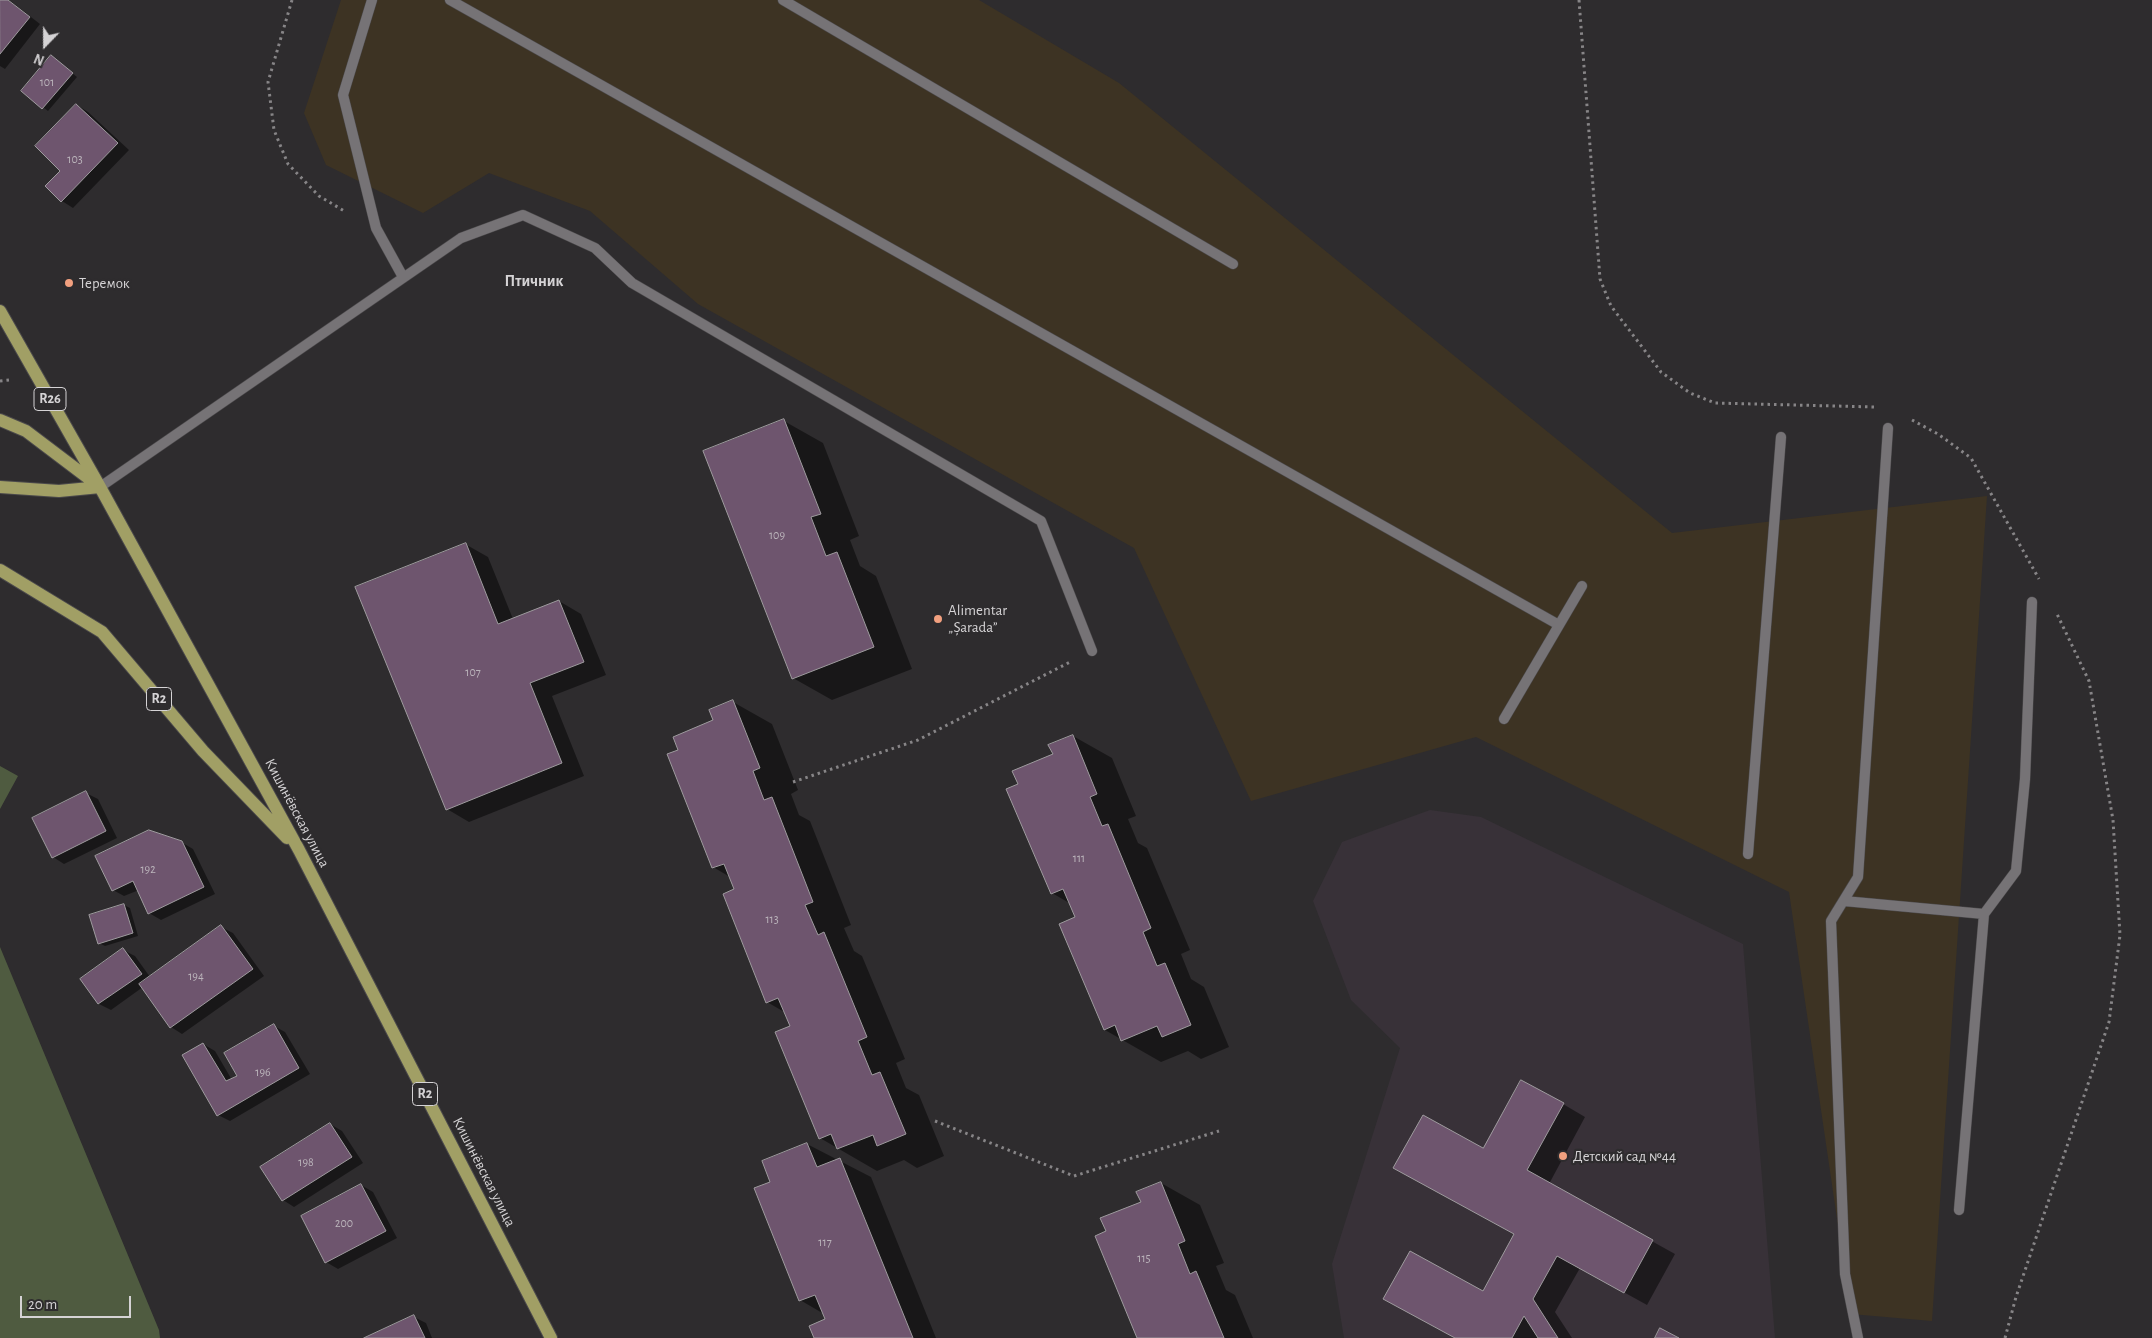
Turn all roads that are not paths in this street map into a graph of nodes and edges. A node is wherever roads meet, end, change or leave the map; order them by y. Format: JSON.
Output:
{"nodes":[{"id":1,"x":372,"y":0,"type":"edge"},
{"id":2,"x":450,"y":0,"type":"edge"},
{"id":3,"x":783,"y":0,"type":"edge"},
{"id":4,"x":1233,"y":264,"type":"dead end"},
{"id":5,"x":403,"y":277,"type":"junction"},
{"id":6,"x":0,"y":311,"type":"edge"},
{"id":7,"x":0,"y":420,"type":"edge"},
{"id":8,"x":1888,"y":428,"type":"dead end"},
{"id":9,"x":1781,"y":437,"type":"dead end"},
{"id":10,"x":0,"y":487,"type":"edge"},
{"id":11,"x":100,"y":487,"type":"junction"},
{"id":12,"x":0,"y":570,"type":"edge"},
{"id":13,"x":1582,"y":586,"type":"dead end"},
{"id":14,"x":2032,"y":602,"type":"dead end"},
{"id":15,"x":1559,"y":625,"type":"junction"},
{"id":16,"x":1092,"y":651,"type":"road end"},
{"id":17,"x":1504,"y":719,"type":"dead end"},
{"id":18,"x":300,"y":850,"type":"junction"},
{"id":19,"x":1748,"y":854,"type":"dead end"},
{"id":20,"x":1844,"y":901,"type":"junction"},
{"id":21,"x":1984,"y":914,"type":"junction"},
{"id":22,"x":1958,"y":1210,"type":"dead end"},
{"id":23,"x":552,"y":1338,"type":"edge"},
{"id":24,"x":1858,"y":1338,"type":"edge"}],
"edges":[{"from":1,"to":5,"type":"lane"},
{"from":2,"to":15,"type":"lane"},
{"from":3,"to":4,"type":"lane"},
{"from":5,"to":11,"type":"lane"},
{"from":5,"to":16,"type":"lane"},
{"from":6,"to":11,"type":"main road","name":"Кишинёвская улица","number":"R26"},
{"from":7,"to":11,"type":"main road"},
{"from":8,"to":20,"type":"lane"},
{"from":9,"to":19,"type":"lane"},
{"from":10,"to":11,"type":"main road"},
{"from":11,"to":18,"type":"main road","name":"Кишинёвская улица"},
{"from":12,"to":18,"type":"main road","number":"R2"},
{"from":13,"to":15,"type":"lane"},
{"from":14,"to":21,"type":"lane"},
{"from":15,"to":17,"type":"lane"},
{"from":18,"to":23,"type":"main road","name":"Кишинёвская улица","number":"R2"},
{"from":20,"to":21,"type":"lane"},
{"from":20,"to":24,"type":"lane"},
{"from":21,"to":22,"type":"lane"}]}
